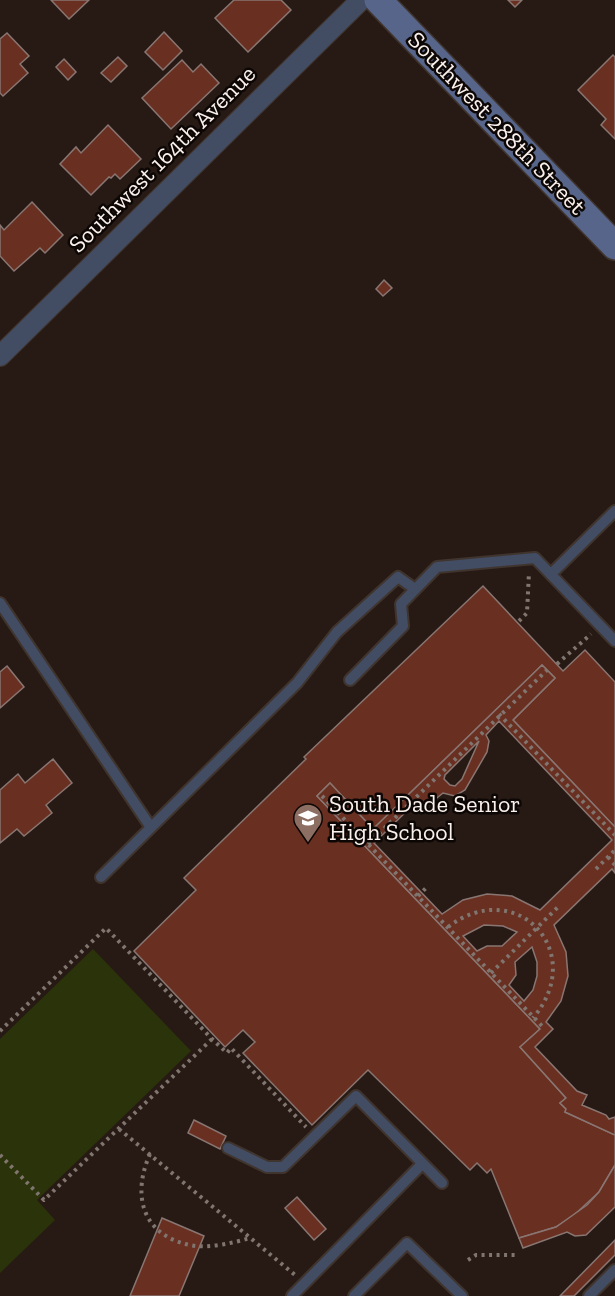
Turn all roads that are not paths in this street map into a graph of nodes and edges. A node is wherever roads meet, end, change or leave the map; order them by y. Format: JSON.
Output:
{"nodes":[{"id":1,"x":361,"y":0,"type":"edge"},
{"id":2,"x":378,"y":0,"type":"edge"},
{"id":3,"x":615,"y":246,"type":"edge"},
{"id":4,"x":0,"y":356,"type":"edge"},
{"id":5,"x":615,"y":511,"type":"edge"},
{"id":6,"x":551,"y":574,"type":"junction"},
{"id":7,"x":416,"y":589,"type":"junction"},
{"id":8,"x":0,"y":603,"type":"edge"},
{"id":9,"x":615,"y":641,"type":"edge"},
{"id":10,"x":350,"y":680,"type":"dead end"},
{"id":11,"x":150,"y":826,"type":"junction"},
{"id":12,"x":101,"y":877,"type":"dead end"},
{"id":13,"x":228,"y":1148,"type":"dead end"},
{"id":14,"x":422,"y":1164,"type":"junction"},
{"id":15,"x":442,"y":1184,"type":"dead end"},
{"id":16,"x":615,"y":1270,"type":"edge"},
{"id":17,"x":292,"y":1296,"type":"edge"},
{"id":18,"x":354,"y":1296,"type":"edge"},
{"id":19,"x":462,"y":1296,"type":"edge"},
{"id":20,"x":589,"y":1296,"type":"edge"}],
"edges":[{"from":1,"to":4,"type":"street","name":"Southwest 164th Avenue"},
{"from":2,"to":3,"type":"street","name":"Southwest 288th Street"},
{"from":5,"to":6,"type":"lane"},
{"from":6,"to":7,"type":"lane"},
{"from":6,"to":9,"type":"lane"},
{"from":7,"to":10,"type":"lane"},
{"from":7,"to":11,"type":"lane"},
{"from":8,"to":11,"type":"lane"},
{"from":11,"to":12,"type":"lane"},
{"from":13,"to":14,"type":"lane"},
{"from":14,"to":15,"type":"lane"},
{"from":14,"to":17,"type":"lane"},
{"from":16,"to":20,"type":"lane"},
{"from":18,"to":19,"type":"lane"}]}
